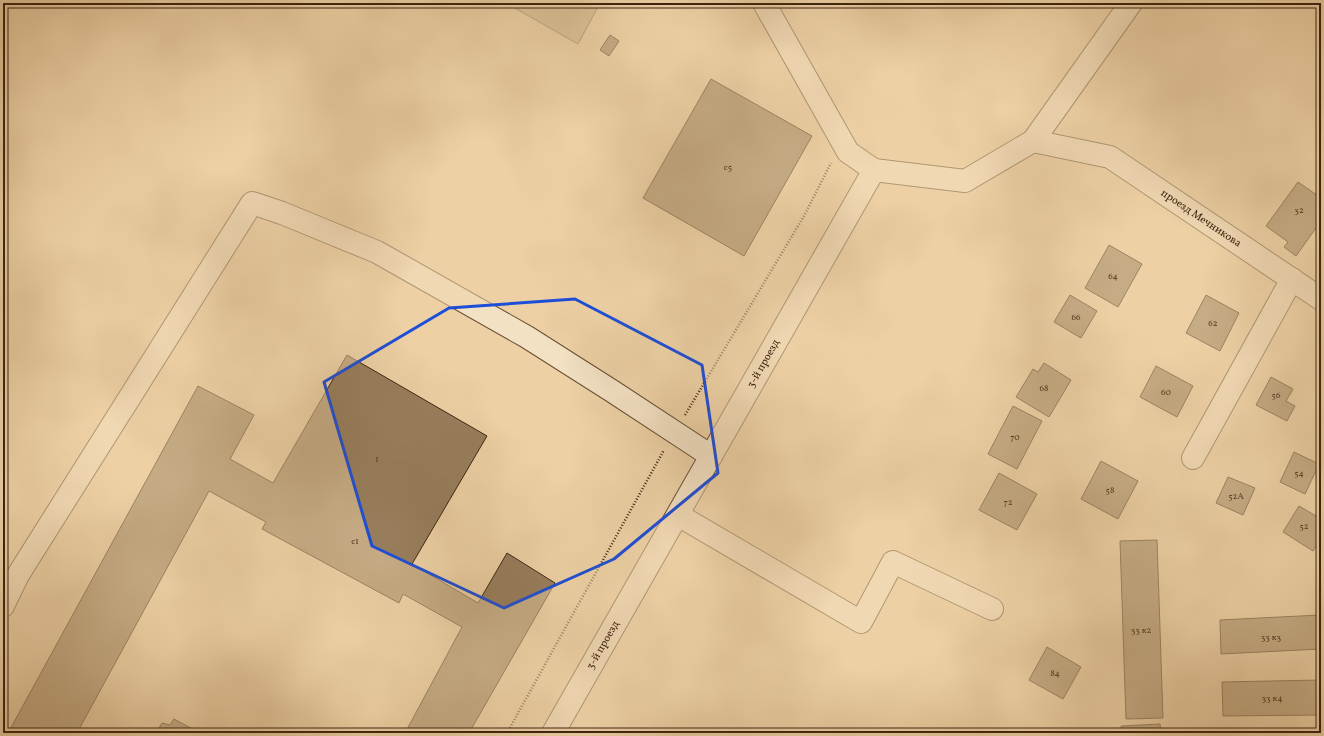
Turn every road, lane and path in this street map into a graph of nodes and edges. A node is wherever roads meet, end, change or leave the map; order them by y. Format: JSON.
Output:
{"nodes":[{"id":1,"x":764,"y":3,"type":"edge"},
{"id":2,"x":1131,"y":3,"type":"edge"},
{"id":3,"x":1033,"y":141,"type":"junction"},
{"id":4,"x":874,"y":170,"type":"junction"},
{"id":5,"x":1292,"y":279,"type":"junction"},
{"id":6,"x":1321,"y":299,"type":"edge"},
{"id":7,"x":711,"y":456,"type":"junction"},
{"id":8,"x":1192,"y":458,"type":"dead end"},
{"id":9,"x":678,"y":515,"type":"junction"},
{"id":10,"x":3,"y":606,"type":"edge"},
{"id":11,"x":992,"y":609,"type":"dead end"},
{"id":12,"x":553,"y":733,"type":"edge"}],
"edges":[{"from":1,"to":4,"type":"street"},
{"from":2,"to":3,"type":"street"},
{"from":3,"to":4,"type":"street"},
{"from":3,"to":5,"type":"street","name":"проезд Мечникова"},
{"from":4,"to":7,"type":"street","name":"3-й проезд"},
{"from":5,"to":6,"type":"street","name":"проезд Мечникова"},
{"from":5,"to":8,"type":"street"},
{"from":7,"to":9,"type":"street","name":"3-й проезд"},
{"from":7,"to":10,"type":"street"},
{"from":9,"to":11,"type":"street"},
{"from":9,"to":12,"type":"street","name":"3-й проезд"}]}
